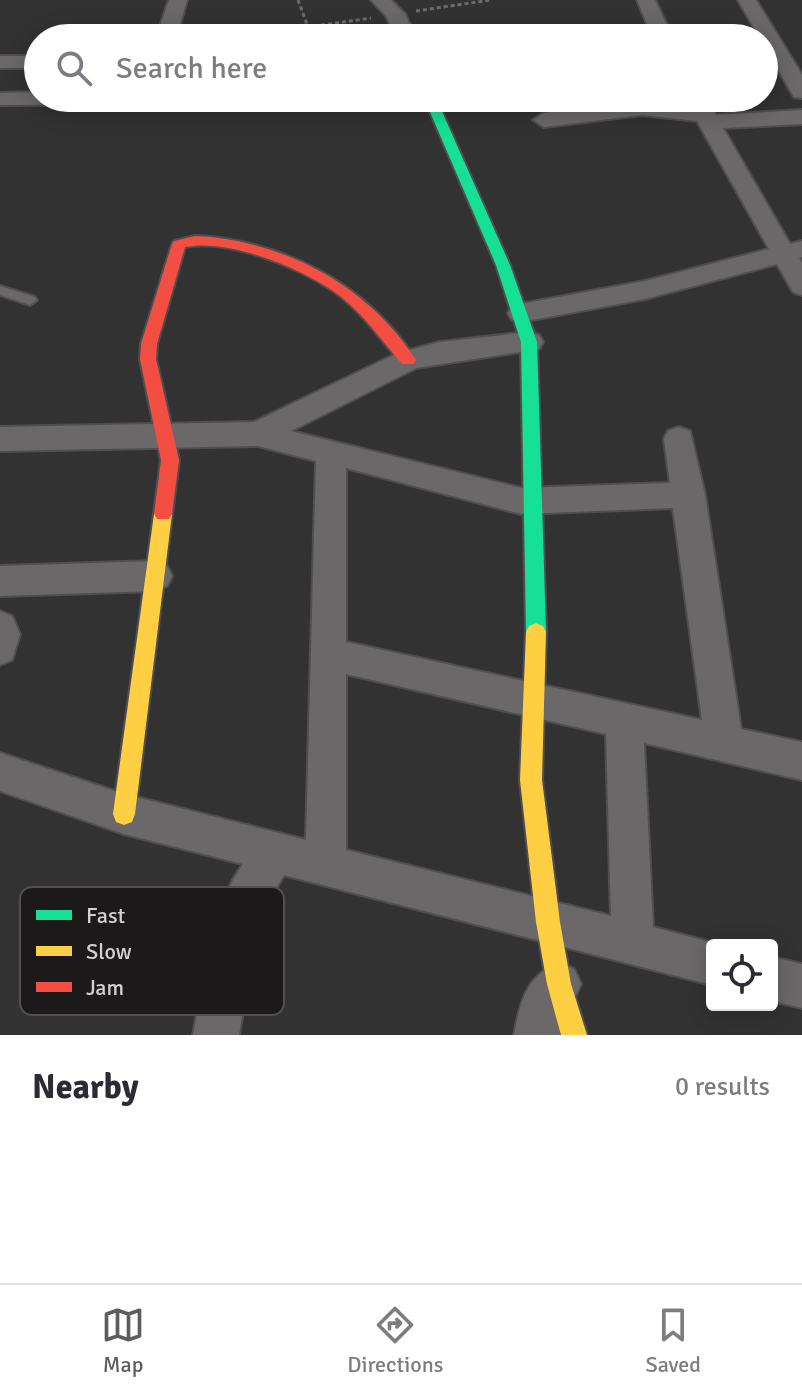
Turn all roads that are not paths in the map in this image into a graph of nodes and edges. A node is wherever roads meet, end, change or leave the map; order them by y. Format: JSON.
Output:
{"nodes":[{"id":1,"x":178,"y":0,"type":"edge"},
{"id":2,"x":380,"y":0,"type":"edge"},
{"id":3,"x":646,"y":0,"type":"edge"},
{"id":4,"x":747,"y":0,"type":"edge"},
{"id":5,"x":170,"y":24,"type":"edge"},
{"id":6,"x":400,"y":24,"type":"edge"},
{"id":7,"x":657,"y":24,"type":"edge"},
{"id":8,"x":764,"y":24,"type":"edge"},
{"id":9,"x":778,"y":45,"type":"edge"},
{"id":10,"x":0,"y":62,"type":"edge"},
{"id":11,"x":24,"y":62,"type":"edge"},
{"id":12,"x":794,"y":68,"type":"edge"},
{"id":13,"x":802,"y":92,"type":"edge"},
{"id":14,"x":0,"y":99,"type":"edge"},
{"id":15,"x":24,"y":99,"type":"edge"},
{"id":16,"x":436,"y":112,"type":"edge"},
{"id":17,"x":609,"y":112,"type":"edge"},
{"id":18,"x":704,"y":112,"type":"edge"},
{"id":19,"x":720,"y":112,"type":"edge"},
{"id":20,"x":802,"y":117,"type":"edge"},
{"id":21,"x":544,"y":120,"type":"dead end"},
{"id":22,"x":793,"y":251,"type":"edge"},
{"id":23,"x":802,"y":286,"type":"edge"},
{"id":24,"x":0,"y":290,"type":"edge"},
{"id":25,"x":30,"y":300,"type":"dead end"},
{"id":26,"x":521,"y":313,"type":"junction"},
{"id":27,"x":529,"y":342,"type":"junction"},
{"id":28,"x":408,"y":360,"type":"junction"},
{"id":29,"x":258,"y":434,"type":"junction"},
{"id":30,"x":166,"y":436,"type":"junction"},
{"id":31,"x":0,"y":439,"type":"edge"},
{"id":32,"x":679,"y":439,"type":"dead end"},
{"id":33,"x":331,"y":453,"type":"junction"},
{"id":34,"x":689,"y":495,"type":"junction"},
{"id":35,"x":535,"y":503,"type":"junction"},
{"id":36,"x":155,"y":576,"type":"junction"},
{"id":37,"x":0,"y":581,"type":"edge"},
{"id":38,"x":0,"y":627,"type":"edge"},
{"id":39,"x":0,"y":649,"type":"edge"},
{"id":40,"x":328,"y":654,"type":"junction"},
{"id":41,"x":534,"y":700,"type":"junction"},
{"id":42,"x":624,"y":721,"type":"junction"},
{"id":43,"x":724,"y":743,"type":"junction"},
{"id":44,"x":802,"y":761,"type":"edge"},
{"id":45,"x":0,"y":772,"type":"edge"},
{"id":46,"x":124,"y":814,"type":"junction"},
{"id":47,"x":275,"y":853,"type":"junction"},
{"id":48,"x":326,"y":865,"type":"junction"},
{"id":49,"x":252,"y":887,"type":"edge"},
{"id":50,"x":548,"y":922,"type":"junction"},
{"id":51,"x":633,"y":943,"type":"junction"},
{"id":52,"x":706,"y":961,"type":"edge"},
{"id":53,"x":778,"y":980,"type":"edge"},
{"id":54,"x":559,"y":984,"type":"junction"},
{"id":55,"x":802,"y":986,"type":"edge"},
{"id":56,"x":220,"y":1015,"type":"edge"},
{"id":57,"x":216,"y":1035,"type":"edge"},
{"id":58,"x":537,"y":1035,"type":"edge"},
{"id":59,"x":574,"y":1035,"type":"edge"}],
"edges":[{"from":1,"to":5,"type":"street"},
{"from":2,"to":6,"type":"street"},
{"from":3,"to":7,"type":"street"},
{"from":4,"to":8,"type":"street"},
{"from":9,"to":12,"type":"street"},
{"from":10,"to":11,"type":"street"},
{"from":12,"to":13,"type":"street"},
{"from":14,"to":15,"type":"street"},
{"from":16,"to":26,"type":"street"},
{"from":17,"to":21,"type":"street"},
{"from":18,"to":22,"type":"street"},
{"from":19,"to":20,"type":"street"},
{"from":22,"to":23,"type":"street"},
{"from":22,"to":26,"type":"street"},
{"from":24,"to":25,"type":"lane"},
{"from":26,"to":27,"type":"street"},
{"from":27,"to":28,"type":"street"},
{"from":27,"to":35,"type":"street"},
{"from":28,"to":29,"type":"street"},
{"from":28,"to":30,"type":"street"},
{"from":29,"to":30,"type":"street"},
{"from":29,"to":33,"type":"street"},
{"from":30,"to":31,"type":"street"},
{"from":30,"to":36,"type":"street"},
{"from":32,"to":34,"type":"street"},
{"from":33,"to":35,"type":"street"},
{"from":33,"to":40,"type":"street"},
{"from":34,"to":35,"type":"street"},
{"from":34,"to":43,"type":"street"},
{"from":35,"to":41,"type":"street"},
{"from":36,"to":37,"type":"street"},
{"from":36,"to":46,"type":"street"},
{"from":38,"to":39,"type":"street"},
{"from":40,"to":41,"type":"street"},
{"from":40,"to":48,"type":"street"},
{"from":41,"to":42,"type":"street"},
{"from":41,"to":50,"type":"street"},
{"from":42,"to":43,"type":"street"},
{"from":42,"to":51,"type":"street"},
{"from":43,"to":44,"type":"street"},
{"from":45,"to":46,"type":"street"},
{"from":46,"to":47,"type":"street"},
{"from":47,"to":48,"type":"street"},
{"from":47,"to":49,"type":"street"},
{"from":48,"to":50,"type":"street"},
{"from":50,"to":51,"type":"street"},
{"from":50,"to":54,"type":"street"},
{"from":51,"to":52,"type":"street"},
{"from":53,"to":55,"type":"street"},
{"from":54,"to":58,"type":"street"},
{"from":54,"to":59,"type":"street"},
{"from":56,"to":57,"type":"street"}]}
